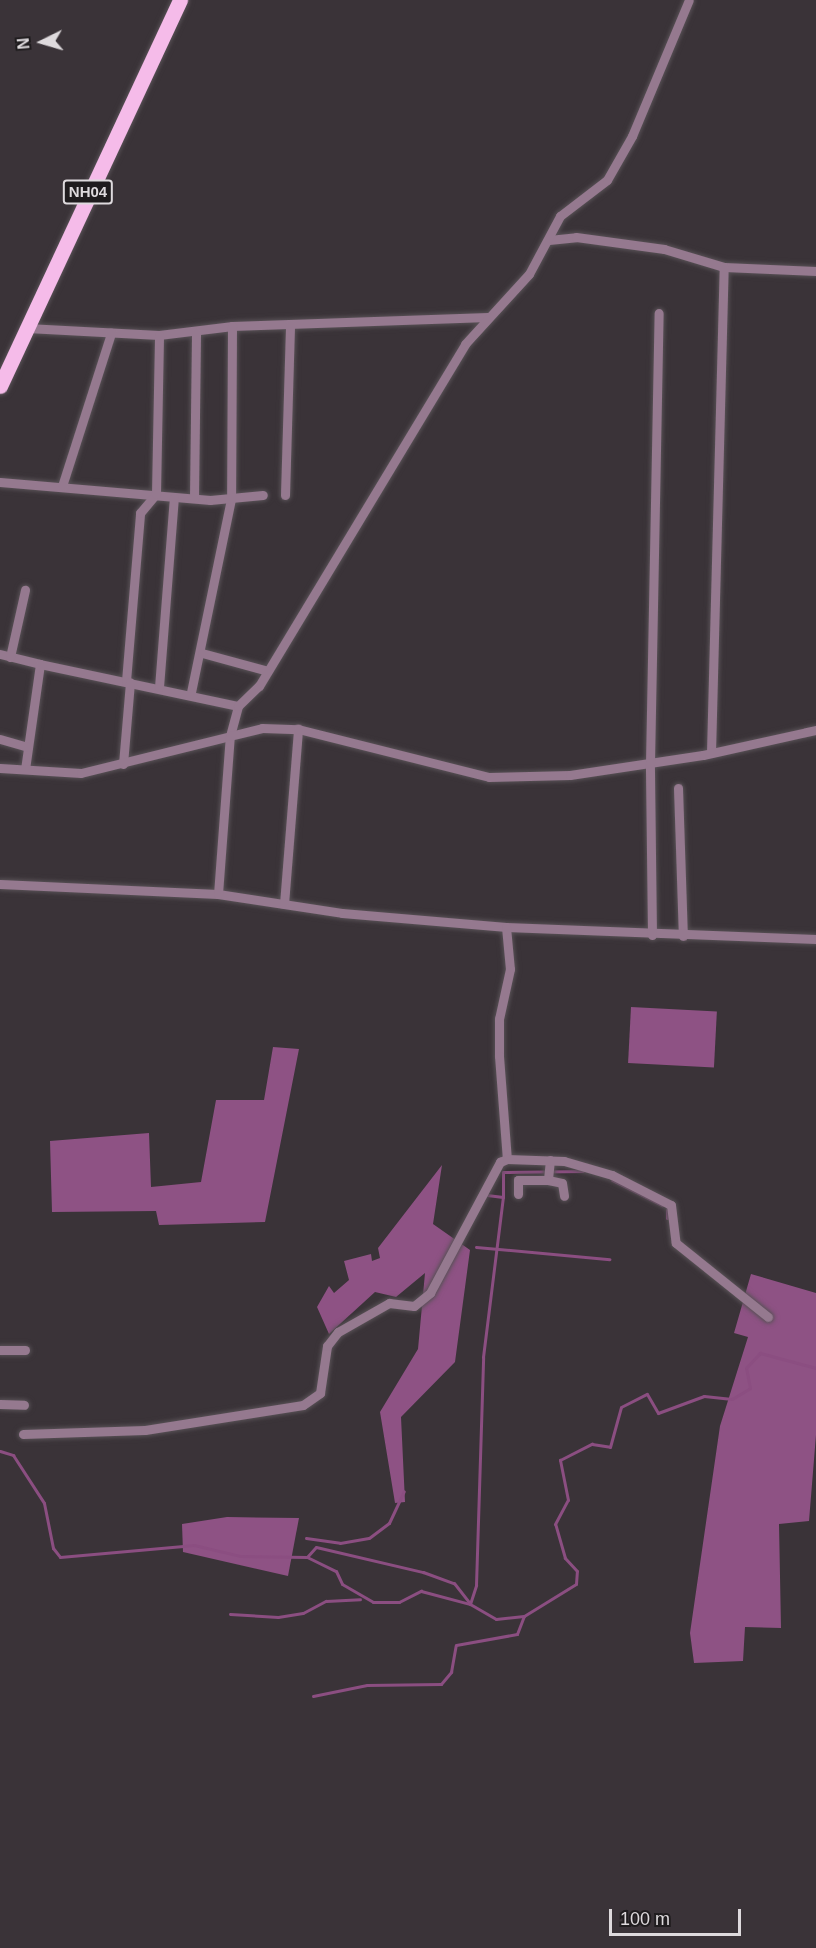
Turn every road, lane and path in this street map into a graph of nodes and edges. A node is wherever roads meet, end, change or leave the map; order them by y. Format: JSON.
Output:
{"nodes":[{"id":1,"x":180,"y":0,"type":"edge"},
{"id":2,"x":689,"y":0,"type":"edge"},
{"id":3,"x":549,"y":240,"type":"junction"},
{"id":4,"x":724,"y":267,"type":"junction"},
{"id":5,"x":816,"y":271,"type":"edge"},
{"id":6,"x":659,"y":313,"type":"dead end"},
{"id":7,"x":488,"y":317,"type":"junction"},
{"id":8,"x":290,"y":324,"type":"junction"},
{"id":9,"x":232,"y":326,"type":"junction"},
{"id":10,"x":27,"y":328,"type":"junction"},
{"id":11,"x":196,"y":332,"type":"junction"},
{"id":12,"x":111,"y":333,"type":"junction"},
{"id":13,"x":159,"y":335,"type":"junction"},
{"id":14,"x":0,"y":386,"type":"edge"},
{"id":15,"x":0,"y":482,"type":"edge"},
{"id":16,"x":62,"y":486,"type":"junction"},
{"id":17,"x":156,"y":494,"type":"junction"},
{"id":18,"x":263,"y":495,"type":"dead end"},
{"id":19,"x":285,"y":495,"type":"dead end"},
{"id":20,"x":174,"y":498,"type":"junction"},
{"id":21,"x":194,"y":498,"type":"junction"},
{"id":22,"x":231,"y":499,"type":"junction"},
{"id":23,"x":25,"y":590,"type":"dead end"},
{"id":24,"x":202,"y":652,"type":"junction"},
{"id":25,"x":0,"y":654,"type":"edge"},
{"id":26,"x":10,"y":657,"type":"junction"},
{"id":27,"x":40,"y":664,"type":"junction"},
{"id":28,"x":268,"y":671,"type":"junction"},
{"id":29,"x":128,"y":682,"type":"junction"},
{"id":30,"x":159,"y":687,"type":"junction"},
{"id":31,"x":191,"y":693,"type":"junction"},
{"id":32,"x":238,"y":706,"type":"junction"},
{"id":33,"x":298,"y":729,"type":"junction"},
{"id":34,"x":816,"y":730,"type":"edge"},
{"id":35,"x":230,"y":736,"type":"junction"},
{"id":36,"x":0,"y":739,"type":"edge"},
{"id":37,"x":28,"y":747,"type":"junction"},
{"id":38,"x":711,"y":753,"type":"junction"},
{"id":39,"x":650,"y":763,"type":"junction"},
{"id":40,"x":123,"y":764,"type":"junction"},
{"id":41,"x":0,"y":768,"type":"edge"},
{"id":42,"x":25,"y":769,"type":"junction"},
{"id":43,"x":678,"y":788,"type":"dead end"},
{"id":44,"x":0,"y":884,"type":"edge"},
{"id":45,"x":218,"y":894,"type":"junction"},
{"id":46,"x":284,"y":904,"type":"junction"},
{"id":47,"x":506,"y":927,"type":"junction"},
{"id":48,"x":652,"y":934,"type":"junction"},
{"id":49,"x":682,"y":936,"type":"junction"},
{"id":50,"x":816,"y":939,"type":"edge"},
{"id":51,"x":507,"y":1159,"type":"junction"},
{"id":52,"x":550,"y":1160,"type":"junction"},
{"id":53,"x":548,"y":1180,"type":"junction"},
{"id":54,"x":518,"y":1194,"type":"dead end"},
{"id":55,"x":564,"y":1196,"type":"dead end"},
{"id":56,"x":768,"y":1317,"type":"dead end"},
{"id":57,"x":0,"y":1350,"type":"edge"},
{"id":58,"x":25,"y":1350,"type":"dead end"},
{"id":59,"x":0,"y":1404,"type":"edge"},
{"id":60,"x":24,"y":1405,"type":"dead end"},
{"id":61,"x":23,"y":1434,"type":"dead end"}],
"edges":[{"from":1,"to":10,"type":"main road","number":"NH04"},
{"from":2,"to":3,"type":"street"},
{"from":3,"to":4,"type":"street"},
{"from":3,"to":7,"type":"street"},
{"from":4,"to":5,"type":"street"},
{"from":4,"to":38,"type":"street"},
{"from":6,"to":39,"type":"street"},
{"from":7,"to":8,"type":"street"},
{"from":7,"to":28,"type":"street"},
{"from":8,"to":9,"type":"street"},
{"from":8,"to":19,"type":"street"},
{"from":9,"to":11,"type":"street"},
{"from":9,"to":22,"type":"street"},
{"from":10,"to":12,"type":"street"},
{"from":10,"to":14,"type":"main road","number":"NH04"},
{"from":11,"to":13,"type":"street"},
{"from":11,"to":21,"type":"street"},
{"from":12,"to":13,"type":"street"},
{"from":12,"to":16,"type":"street"},
{"from":13,"to":17,"type":"street"},
{"from":15,"to":16,"type":"street"},
{"from":16,"to":17,"type":"street"},
{"from":17,"to":20,"type":"street"},
{"from":17,"to":29,"type":"street"},
{"from":18,"to":22,"type":"street"},
{"from":20,"to":21,"type":"street"},
{"from":20,"to":30,"type":"street"},
{"from":21,"to":22,"type":"street"},
{"from":22,"to":24,"type":"street"},
{"from":23,"to":26,"type":"street"},
{"from":24,"to":28,"type":"street"},
{"from":24,"to":31,"type":"street"},
{"from":25,"to":26,"type":"street"},
{"from":26,"to":27,"type":"street"},
{"from":27,"to":29,"type":"street"},
{"from":27,"to":37,"type":"street"},
{"from":28,"to":32,"type":"street"},
{"from":29,"to":30,"type":"street"},
{"from":29,"to":40,"type":"street"},
{"from":30,"to":31,"type":"street"},
{"from":31,"to":32,"type":"street"},
{"from":32,"to":35,"type":"street"},
{"from":33,"to":35,"type":"street"},
{"from":33,"to":39,"type":"street"},
{"from":33,"to":46,"type":"street"},
{"from":34,"to":38,"type":"street"},
{"from":35,"to":40,"type":"street"},
{"from":35,"to":45,"type":"street"},
{"from":36,"to":37,"type":"street"},
{"from":37,"to":42,"type":"street"},
{"from":38,"to":39,"type":"street"},
{"from":39,"to":48,"type":"street"},
{"from":40,"to":42,"type":"street"},
{"from":41,"to":42,"type":"street"},
{"from":43,"to":49,"type":"street"},
{"from":44,"to":45,"type":"street"},
{"from":45,"to":46,"type":"street"},
{"from":46,"to":47,"type":"street"},
{"from":47,"to":48,"type":"street"},
{"from":47,"to":51,"type":"street"},
{"from":48,"to":49,"type":"street"},
{"from":49,"to":50,"type":"street"},
{"from":51,"to":52,"type":"street"},
{"from":51,"to":61,"type":"street"},
{"from":52,"to":53,"type":"street"},
{"from":52,"to":56,"type":"street"},
{"from":53,"to":54,"type":"street"},
{"from":53,"to":55,"type":"street"},
{"from":57,"to":58,"type":"street"},
{"from":59,"to":60,"type":"street"}]}
